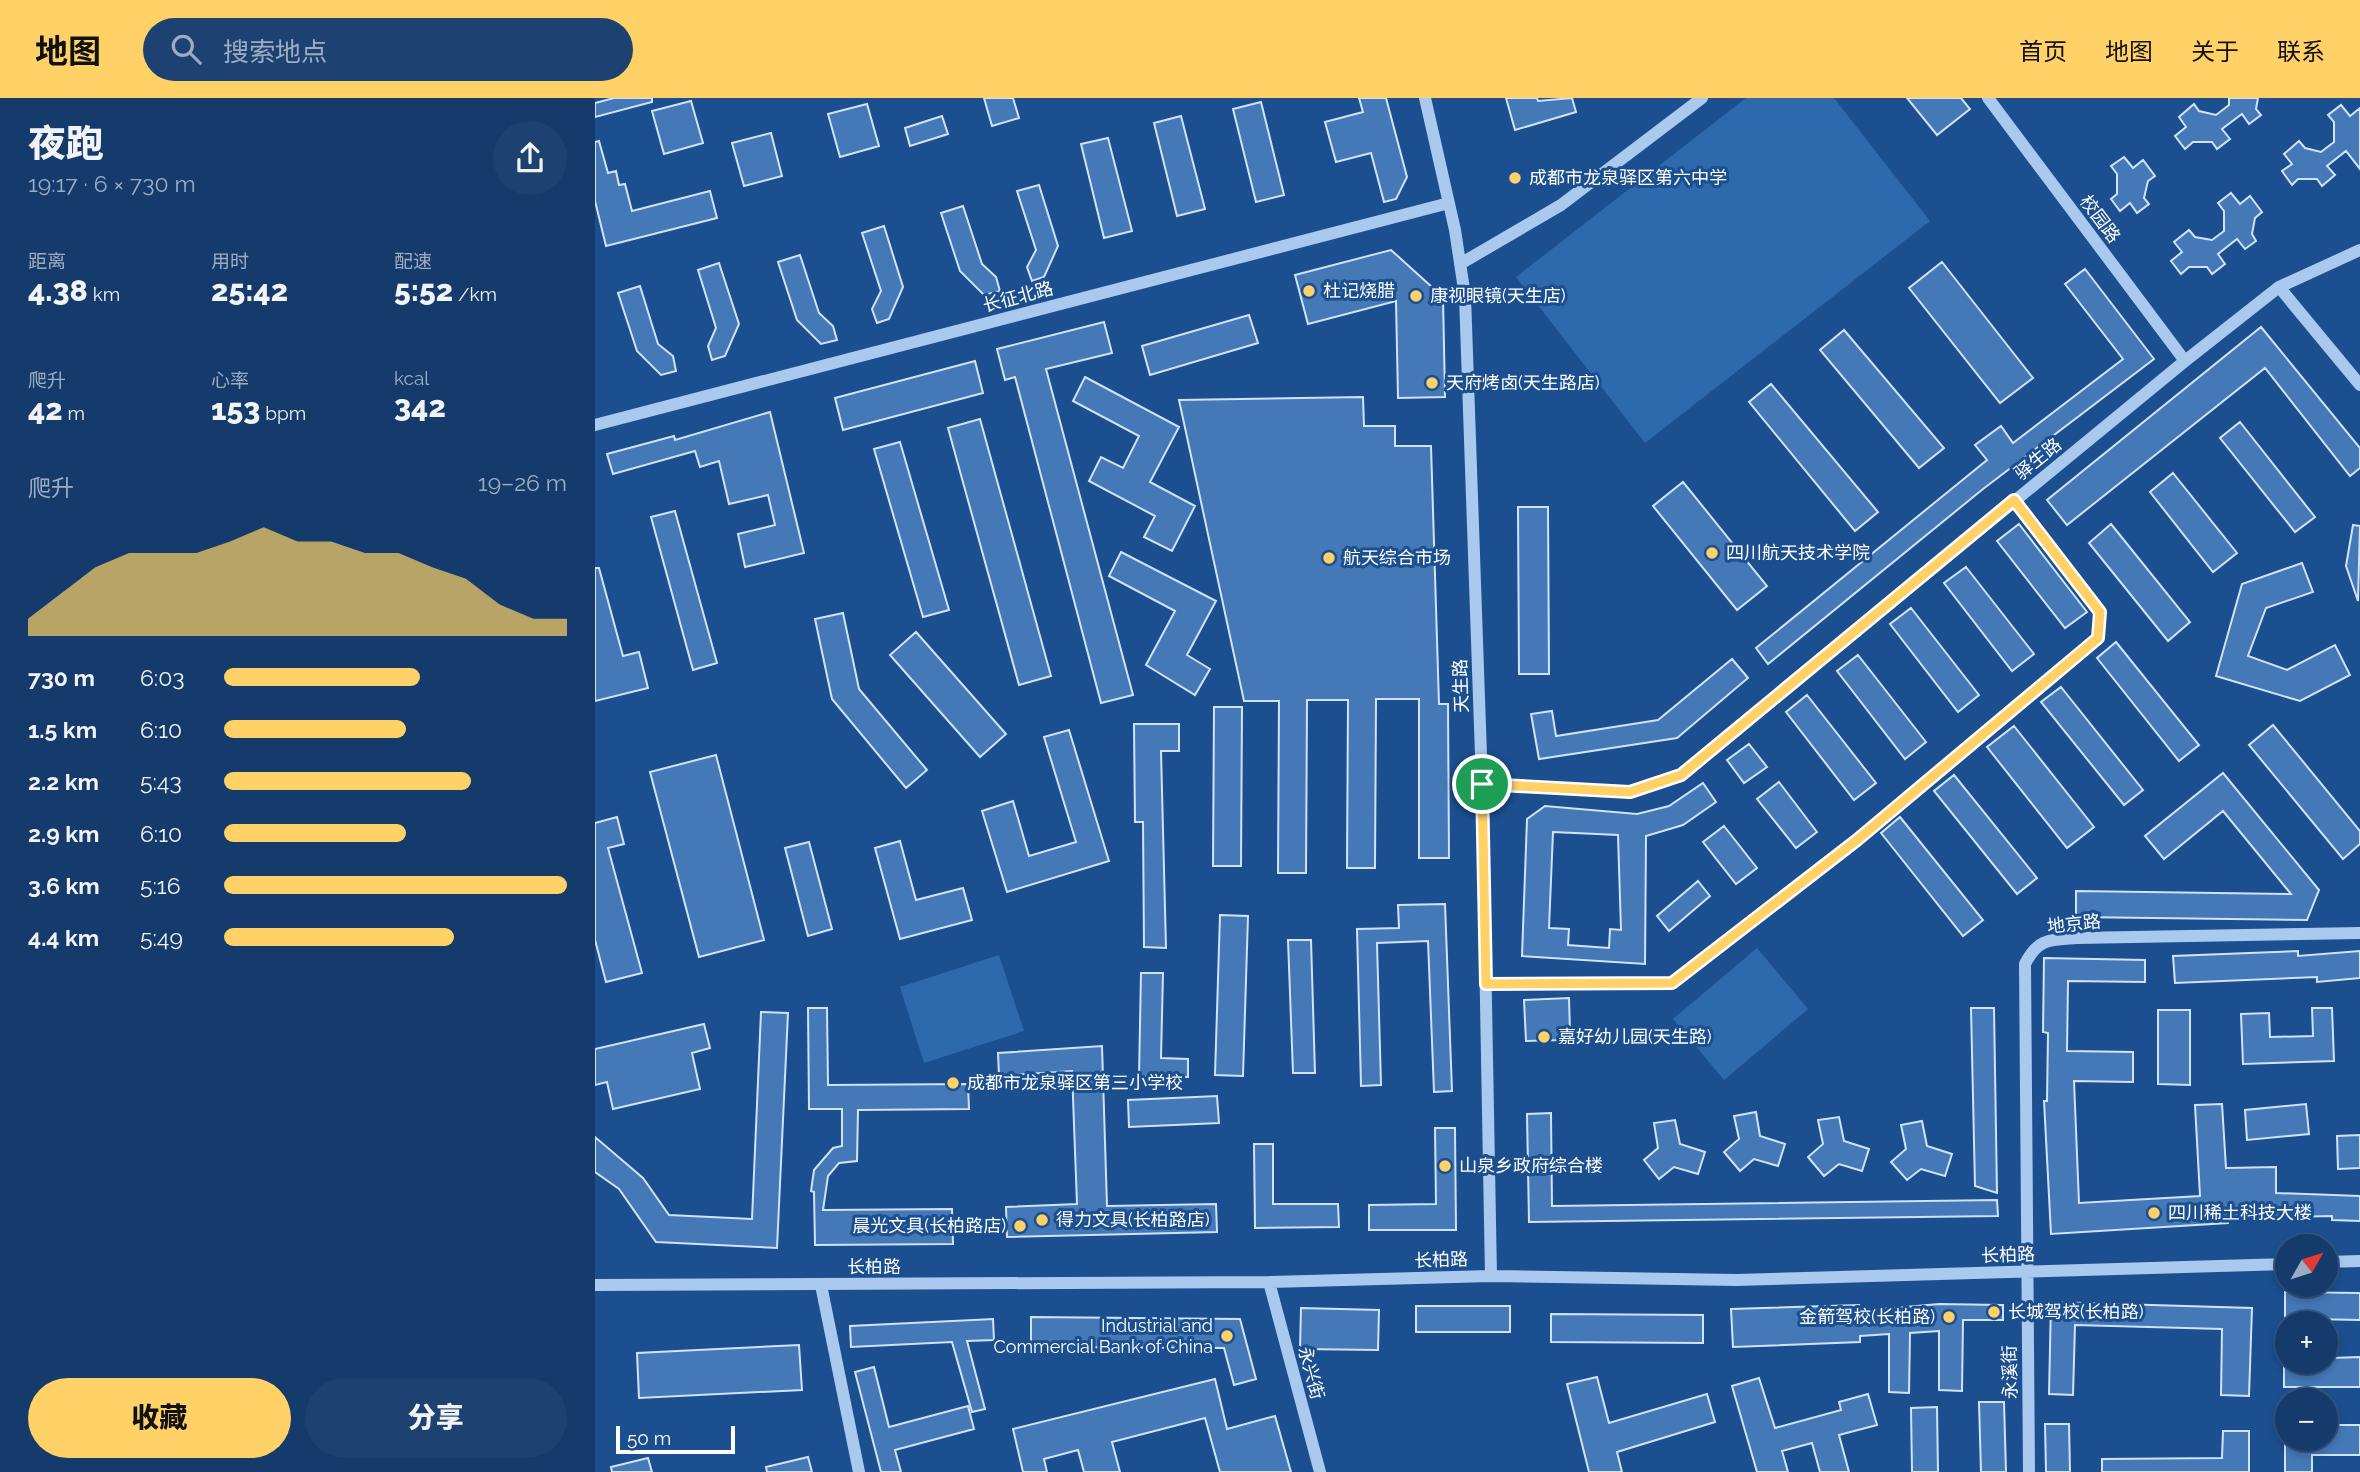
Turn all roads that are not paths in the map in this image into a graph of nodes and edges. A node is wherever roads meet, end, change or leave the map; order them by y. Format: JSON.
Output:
{"nodes":[{"id":1,"x":1425,"y":98,"type":"edge"},
{"id":2,"x":1702,"y":98,"type":"edge"},
{"id":3,"x":1988,"y":98,"type":"edge"},
{"id":4,"x":1449,"y":203,"type":"junction"},
{"id":5,"x":2360,"y":250,"type":"edge"},
{"id":6,"x":1460,"y":264,"type":"junction"},
{"id":7,"x":2279,"y":287,"type":"junction"},
{"id":8,"x":2185,"y":361,"type":"junction"},
{"id":9,"x":2360,"y":385,"type":"edge"},
{"id":10,"x":595,"y":425,"type":"edge"},
{"id":11,"x":2014,"y":500,"type":"junction"},
{"id":12,"x":1482,"y":784,"type":"junction"},
{"id":13,"x":2360,"y":933,"type":"edge"},
{"id":14,"x":1486,"y":984,"type":"junction"},
{"id":15,"x":2360,"y":1261,"type":"edge"},
{"id":16,"x":2338,"y":1262,"type":"edge"},
{"id":17,"x":2275,"y":1264,"type":"edge"},
{"id":18,"x":2026,"y":1272,"type":"junction"},
{"id":19,"x":1491,"y":1276,"type":"junction"},
{"id":20,"x":1269,"y":1282,"type":"junction"},
{"id":21,"x":821,"y":1284,"type":"junction"},
{"id":22,"x":595,"y":1285,"type":"edge"},
{"id":23,"x":859,"y":1472,"type":"edge"},
{"id":24,"x":1320,"y":1472,"type":"edge"},
{"id":25,"x":2029,"y":1472,"type":"edge"}],
"edges":[{"from":1,"to":4,"type":"street","name":"天生路"},
{"from":2,"to":6,"type":"street"},
{"from":3,"to":8,"type":"street","name":"校园路"},
{"from":4,"to":6,"type":"street","name":"天生路"},
{"from":4,"to":10,"type":"street","name":"长征北路"},
{"from":5,"to":7,"type":"street","name":"驿生路"},
{"from":6,"to":12,"type":"street","name":"天生路"},
{"from":7,"to":8,"type":"street","name":"驿生路"},
{"from":7,"to":9,"type":"street"},
{"from":8,"to":11,"type":"street","name":"驿生路"},
{"from":11,"to":12,"type":"street","name":"驿生路"},
{"from":11,"to":14,"type":"street"},
{"from":12,"to":14,"type":"street","name":"天生路"},
{"from":13,"to":18,"type":"street","name":"地京路"},
{"from":14,"to":19,"type":"street","name":"天生路"},
{"from":15,"to":16,"type":"street"},
{"from":17,"to":18,"type":"street","name":"长柏路"},
{"from":18,"to":19,"type":"street","name":"长柏路"},
{"from":18,"to":25,"type":"street","name":"永溪街"},
{"from":19,"to":20,"type":"street","name":"长柏路"},
{"from":20,"to":21,"type":"street","name":"长柏路"},
{"from":20,"to":24,"type":"street","name":"永兴街"},
{"from":21,"to":22,"type":"street","name":"长柏路"},
{"from":21,"to":23,"type":"street"}]}
